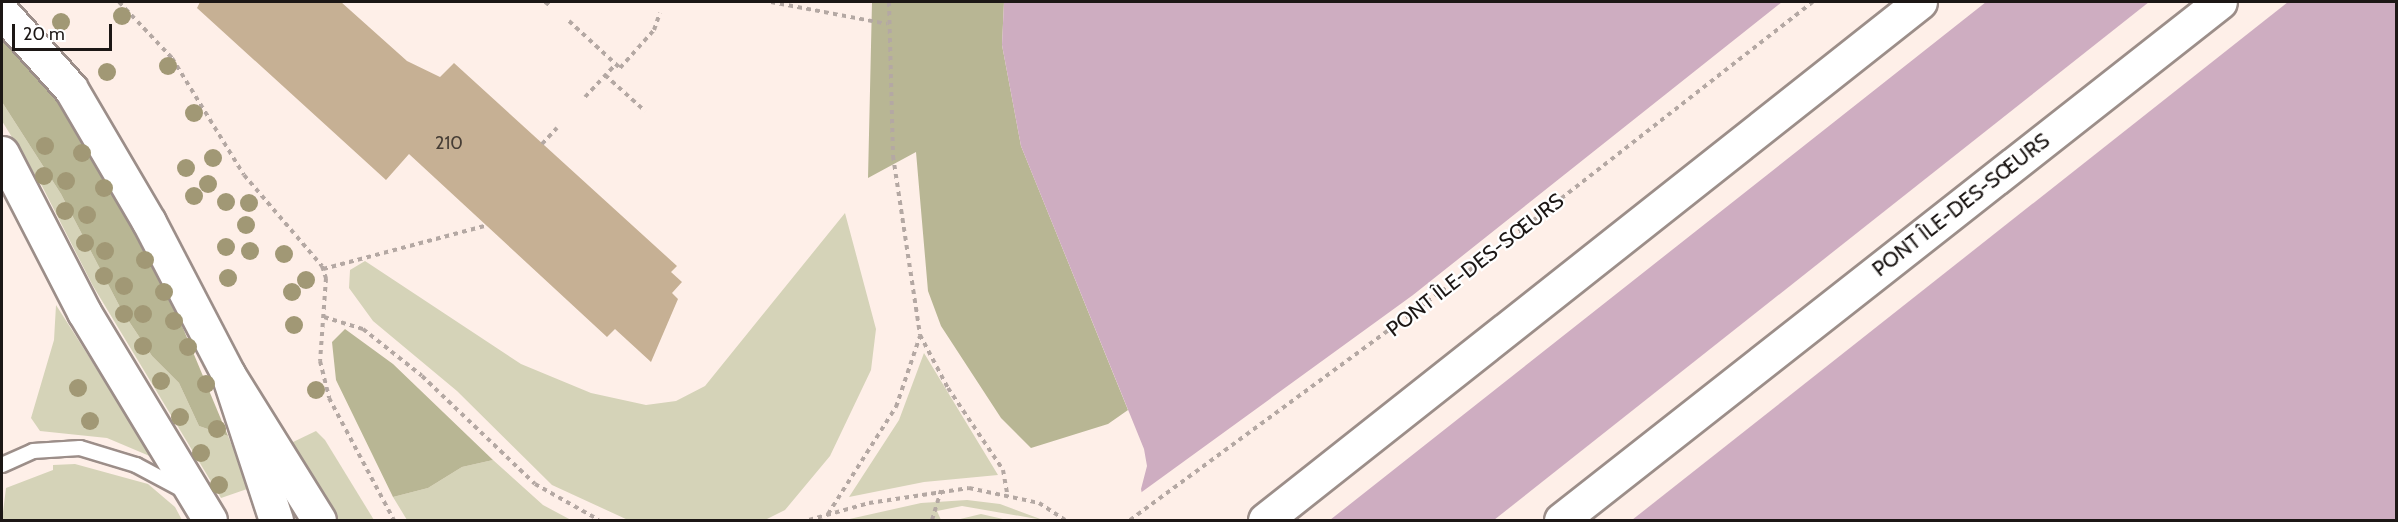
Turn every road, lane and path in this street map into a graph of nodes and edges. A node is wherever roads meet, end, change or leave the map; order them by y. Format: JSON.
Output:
{"nodes":[{"id":1,"x":119,"y":2,"type":"edge"},
{"id":2,"x":771,"y":2,"type":"edge"},
{"id":3,"x":888,"y":2,"type":"edge"},
{"id":4,"x":1813,"y":2,"type":"edge"},
{"id":5,"x":1920,"y":2,"type":"edge"},
{"id":6,"x":2220,"y":2,"type":"edge"},
{"id":7,"x":2,"y":12,"type":"edge"},
{"id":8,"x":660,"y":13,"type":"dead end"},
{"id":9,"x":569,"y":21,"type":"dead end"},
{"id":10,"x":887,"y":24,"type":"junction"},
{"id":11,"x":616,"y":64,"type":"junction"},
{"id":12,"x":605,"y":75,"type":"junction"},
{"id":13,"x":585,"y":97,"type":"dead end"},
{"id":14,"x":645,"y":111,"type":"dead end"},
{"id":15,"x":557,"y":128,"type":"dead end"},
{"id":16,"x":542,"y":144,"type":"dead end"},
{"id":17,"x":2,"y":153,"type":"edge"},
{"id":18,"x":485,"y":226,"type":"dead end"},
{"id":19,"x":323,"y":269,"type":"junction"},
{"id":20,"x":324,"y":317,"type":"junction"},
{"id":21,"x":920,"y":335,"type":"junction"},
{"id":22,"x":228,"y":374,"type":"junction"},
{"id":23,"x":2,"y":465,"type":"edge"},
{"id":24,"x":941,"y":490,"type":"junction"},
{"id":25,"x":1007,"y":493,"type":"junction"},
{"id":26,"x":203,"y":509,"type":"edge"},
{"id":27,"x":828,"y":514,"type":"junction"},
{"id":28,"x":1267,"y":517,"type":"edge"},
{"id":29,"x":276,"y":520,"type":"edge"},
{"id":30,"x":319,"y":520,"type":"edge"},
{"id":31,"x":394,"y":520,"type":"edge"},
{"id":32,"x":599,"y":520,"type":"edge"},
{"id":33,"x":809,"y":520,"type":"edge"},
{"id":34,"x":932,"y":520,"type":"edge"},
{"id":35,"x":1065,"y":520,"type":"edge"},
{"id":36,"x":1130,"y":520,"type":"edge"},
{"id":37,"x":1561,"y":520,"type":"edge"}],
"edges":[{"from":1,"to":19,"type":"path"},
{"from":2,"to":10,"type":"path"},
{"from":3,"to":10,"type":"path"},
{"from":4,"to":36,"type":"path","name":"PONT ÎLE-DES-SŒURS"},
{"from":5,"to":28,"type":"main road"},
{"from":6,"to":37,"type":"main road","name":"PONT ÎLE-DES-SŒURS"},
{"from":7,"to":22,"type":"main road"},
{"from":8,"to":11,"type":"path"},
{"from":9,"to":11,"type":"path"},
{"from":10,"to":21,"type":"path"},
{"from":11,"to":12,"type":"path"},
{"from":12,"to":13,"type":"path"},
{"from":12,"to":14,"type":"path"},
{"from":15,"to":16,"type":"path"},
{"from":17,"to":26,"type":"main road"},
{"from":18,"to":19,"type":"path"},
{"from":19,"to":20,"type":"path"},
{"from":20,"to":31,"type":"path"},
{"from":20,"to":32,"type":"path"},
{"from":21,"to":25,"type":"path"},
{"from":21,"to":27,"type":"path"},
{"from":22,"to":29,"type":"main road"},
{"from":22,"to":30,"type":"main road"},
{"from":23,"to":26,"type":"lane"},
{"from":24,"to":25,"type":"path"},
{"from":24,"to":27,"type":"path"},
{"from":24,"to":34,"type":"path"},
{"from":25,"to":35,"type":"path"},
{"from":27,"to":33,"type":"path"}]}
